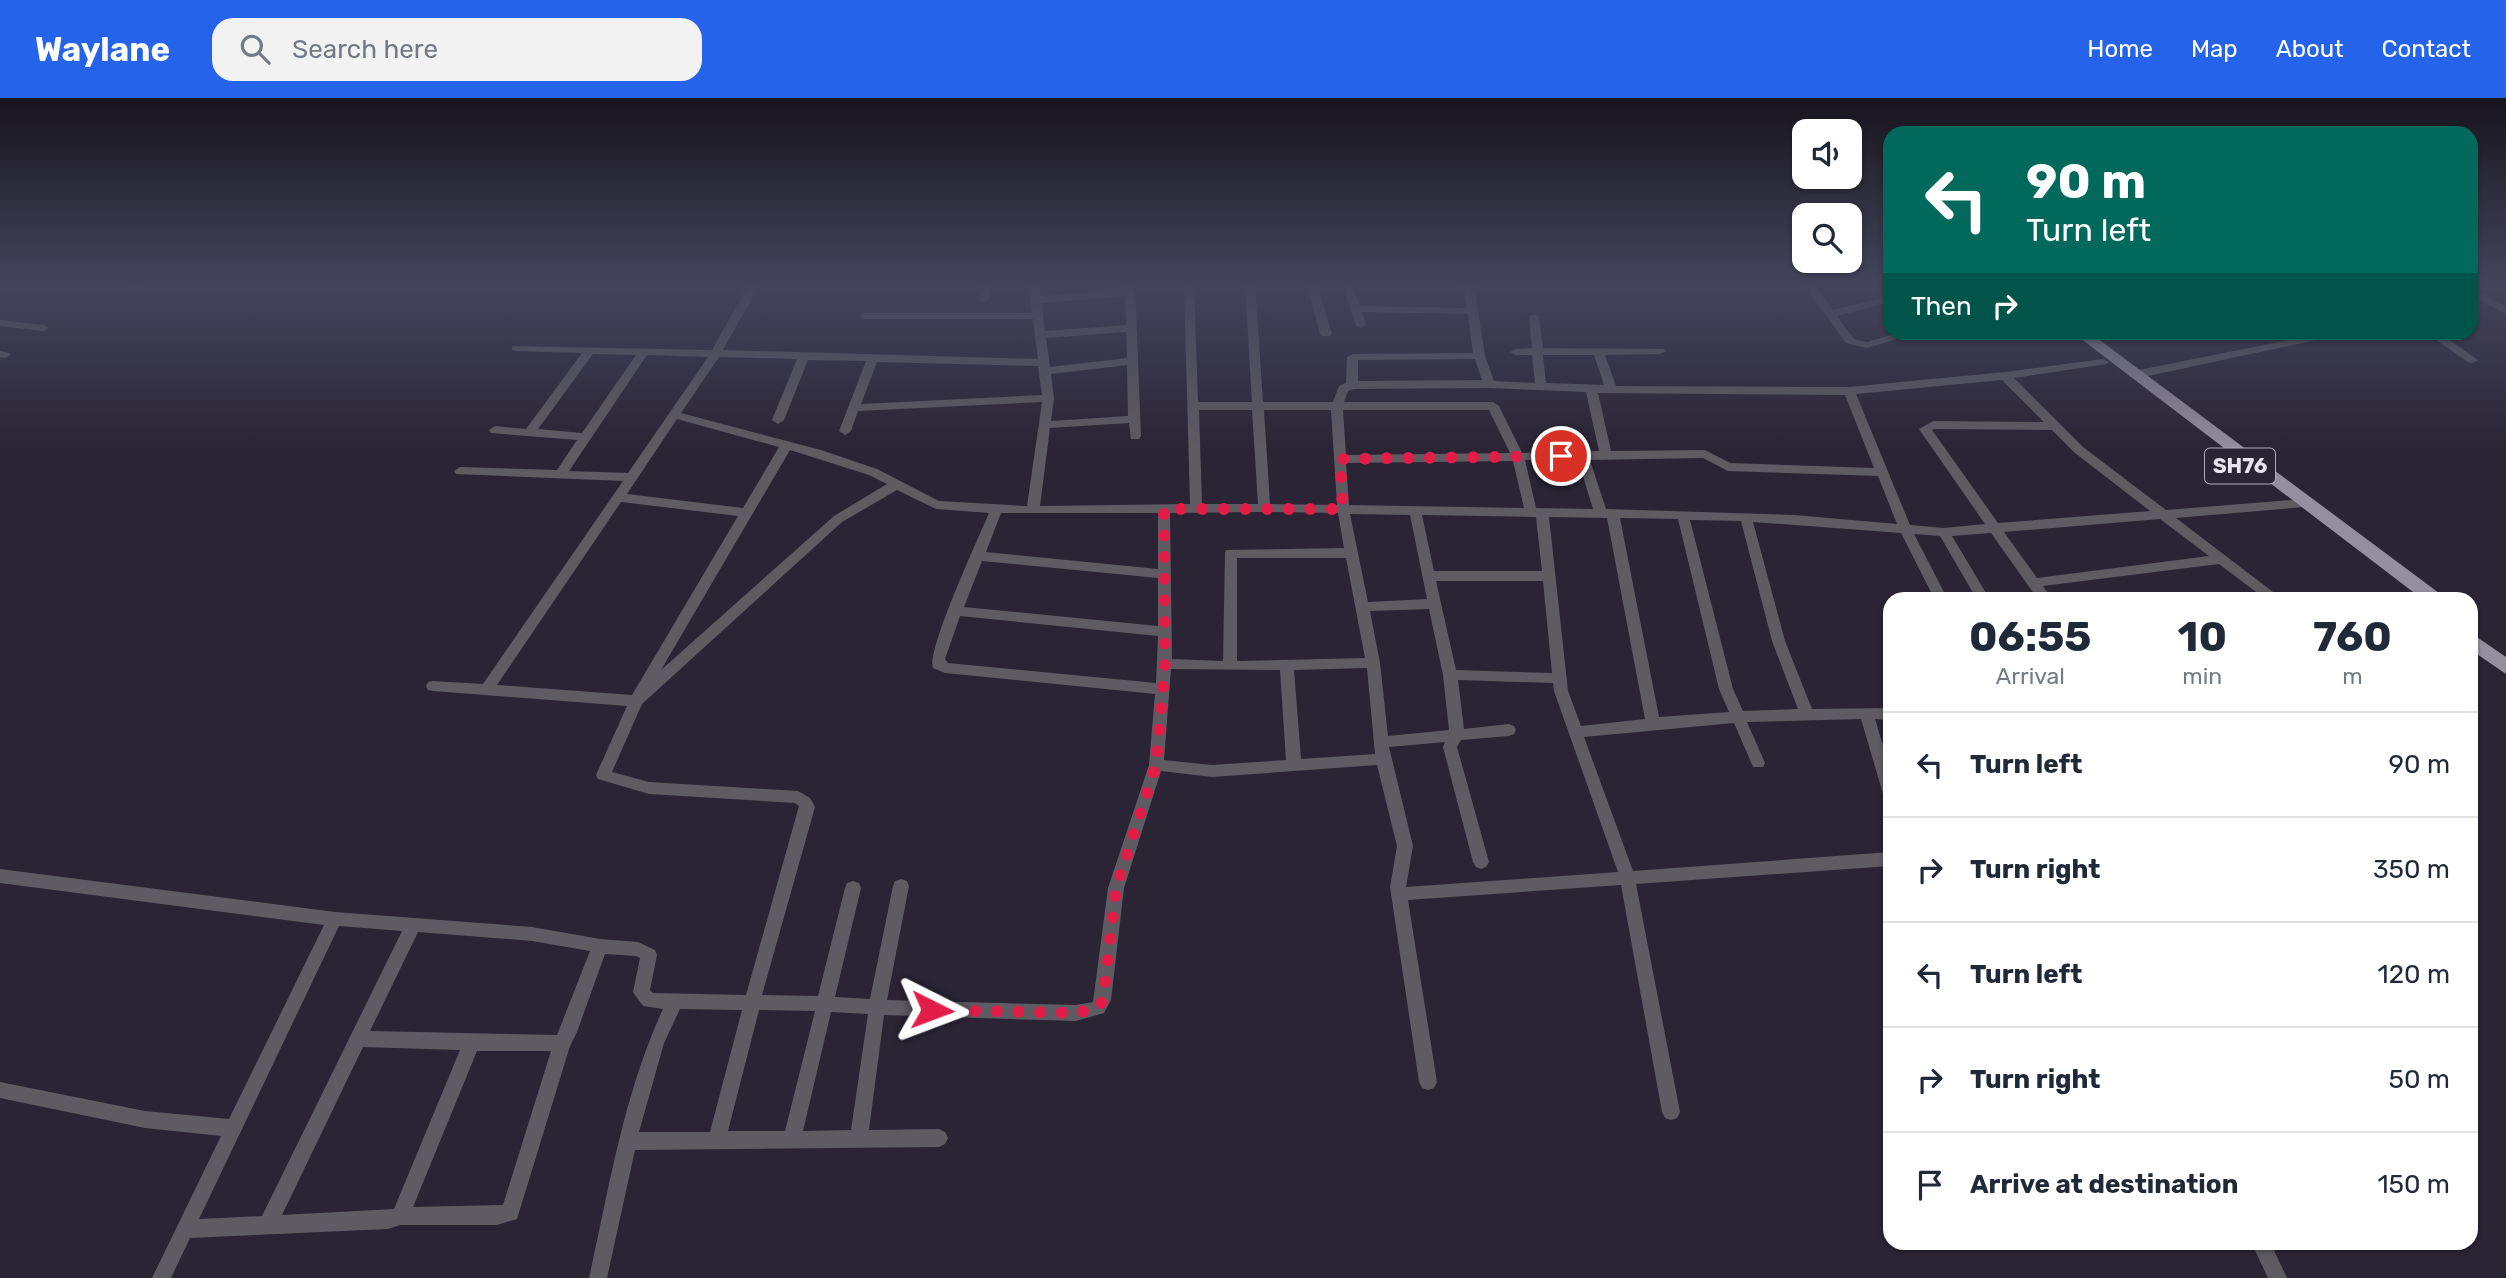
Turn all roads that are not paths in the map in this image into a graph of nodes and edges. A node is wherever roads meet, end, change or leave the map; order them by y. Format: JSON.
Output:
{"nodes":[{"id":1,"x":724,"y":339,"type":"edge"},
{"id":2,"x":1041,"y":339,"type":"edge"},
{"id":3,"x":1131,"y":339,"type":"edge"},
{"id":4,"x":1191,"y":339,"type":"edge"},
{"id":5,"x":1253,"y":339,"type":"edge"},
{"id":6,"x":1477,"y":339,"type":"edge"},
{"id":7,"x":1537,"y":339,"type":"edge"},
{"id":8,"x":1849,"y":339,"type":"edge"},
{"id":9,"x":1883,"y":340,"type":"edge"},
{"id":10,"x":2075,"y":340,"type":"edge"},
{"id":11,"x":2089,"y":340,"type":"edge"},
{"id":12,"x":2301,"y":340,"type":"edge"},
{"id":13,"x":2442,"y":340,"type":"edge"},
{"id":14,"x":516,"y":348,"type":"dead end"},
{"id":15,"x":590,"y":350,"type":"junction"},
{"id":16,"x":643,"y":351,"type":"junction"},
{"id":17,"x":1539,"y":351,"type":"junction"},
{"id":18,"x":1598,"y":351,"type":"junction"},
{"id":19,"x":1660,"y":351,"type":"dead end"},
{"id":20,"x":1517,"y":352,"type":"dead end"},
{"id":21,"x":716,"y":353,"type":"junction"},
{"id":22,"x":804,"y":356,"type":"junction"},
{"id":23,"x":1479,"y":356,"type":"junction"},
{"id":24,"x":873,"y":358,"type":"junction"},
{"id":25,"x":1132,"y":360,"type":"junction"},
{"id":26,"x":2472,"y":360,"type":"dead end"},
{"id":27,"x":2103,"y":362,"type":"junction"},
{"id":28,"x":1044,"y":367,"type":"junction"},
{"id":29,"x":2134,"y":374,"type":"junction"},
{"id":30,"x":2005,"y":376,"type":"junction"},
{"id":31,"x":1405,"y":384,"type":"junction"},
{"id":32,"x":1489,"y":384,"type":"junction"},
{"id":33,"x":1352,"y":385,"type":"junction"},
{"id":34,"x":1542,"y":387,"type":"junction"},
{"id":35,"x":1591,"y":389,"type":"junction"},
{"id":36,"x":1611,"y":389,"type":"junction"},
{"id":37,"x":1849,"y":391,"type":"junction"},
{"id":38,"x":1048,"y":398,"type":"junction"},
{"id":39,"x":1257,"y":405,"type":"junction"},
{"id":40,"x":1194,"y":406,"type":"junction"},
{"id":41,"x":1338,"y":406,"type":"junction"},
{"id":42,"x":1405,"y":406,"type":"junction"},
{"id":43,"x":854,"y":408,"type":"junction"},
{"id":44,"x":674,"y":415,"type":"junction"},
{"id":45,"x":1134,"y":419,"type":"junction"},
{"id":46,"x":778,"y":420,"type":"dead end"},
{"id":47,"x":1044,"y":425,"type":"junction"},
{"id":48,"x":2054,"y":426,"type":"junction"},
{"id":49,"x":495,"y":430,"type":"dead end"},
{"id":50,"x":530,"y":432,"type":"junction"},
{"id":51,"x":845,"y":432,"type":"dead end"},
{"id":52,"x":1135,"y":436,"type":"dead end"},
{"id":53,"x":585,"y":437,"type":"junction"},
{"id":54,"x":786,"y":446,"type":"junction"},
{"id":55,"x":1583,"y":456,"type":"junction"},
{"id":56,"x":1606,"y":456,"type":"junction"},
{"id":57,"x":1518,"y":457,"type":"junction"},
{"id":58,"x":1340,"y":459,"type":"junction"},
{"id":59,"x":460,"y":471,"type":"dead end"},
{"id":60,"x":1882,"y":472,"type":"junction"},
{"id":61,"x":560,"y":474,"type":"junction"},
{"id":62,"x":631,"y":477,"type":"junction"},
{"id":63,"x":897,"y":484,"type":"junction"},
{"id":64,"x":618,"y":497,"type":"junction"},
{"id":65,"x":2298,"y":504,"type":"junction"},
{"id":66,"x":1196,"y":508,"type":"junction"},
{"id":67,"x":1264,"y":508,"type":"junction"},
{"id":68,"x":998,"y":509,"type":"junction"},
{"id":69,"x":1164,"y":509,"type":"junction"},
{"id":70,"x":1343,"y":509,"type":"junction"},
{"id":71,"x":1033,"y":510,"type":"junction"},
{"id":72,"x":1415,"y":510,"type":"junction"},
{"id":73,"x":745,"y":513,"type":"junction"},
{"id":74,"x":1536,"y":513,"type":"junction"},
{"id":75,"x":1607,"y":514,"type":"junction"},
{"id":76,"x":1683,"y":515,"type":"junction"},
{"id":77,"x":2166,"y":516,"type":"junction"},
{"id":78,"x":1746,"y":517,"type":"junction"},
{"id":79,"x":1995,"y":529,"type":"junction"},
{"id":80,"x":1906,"y":530,"type":"junction"},
{"id":81,"x":1944,"y":532,"type":"junction"},
{"id":82,"x":1351,"y":553,"type":"junction"},
{"id":83,"x":978,"y":556,"type":"junction"},
{"id":84,"x":2221,"y":559,"type":"junction"},
{"id":85,"x":1165,"y":574,"type":"junction"},
{"id":86,"x":1429,"y":576,"type":"junction"},
{"id":87,"x":1549,"y":576,"type":"junction"},
{"id":88,"x":2033,"y":583,"type":"junction"},
{"id":89,"x":1937,"y":592,"type":"edge"},
{"id":90,"x":1979,"y":592,"type":"edge"},
{"id":91,"x":2040,"y":592,"type":"edge"},
{"id":92,"x":2264,"y":592,"type":"edge"},
{"id":93,"x":2408,"y":592,"type":"edge"},
{"id":94,"x":2424,"y":592,"type":"edge"},
{"id":95,"x":1435,"y":604,"type":"junction"},
{"id":96,"x":1361,"y":607,"type":"junction"},
{"id":97,"x":956,"y":611,"type":"junction"},
{"id":98,"x":1165,"y":632,"type":"junction"},
{"id":99,"x":2478,"y":632,"type":"edge"},
{"id":100,"x":2478,"y":645,"type":"edge"},
{"id":101,"x":2506,"y":653,"type":"edge"},
{"id":102,"x":1373,"y":663,"type":"junction"},
{"id":103,"x":1165,"y":664,"type":"junction"},
{"id":104,"x":1287,"y":665,"type":"junction"},
{"id":105,"x":1230,"y":666,"type":"junction"},
{"id":106,"x":2506,"y":667,"type":"edge"},
{"id":107,"x":1450,"y":675,"type":"junction"},
{"id":108,"x":1559,"y":678,"type":"junction"},
{"id":109,"x":433,"y":685,"type":"dead end"},
{"id":110,"x":488,"y":688,"type":"junction"},
{"id":111,"x":1163,"y":689,"type":"junction"},
{"id":112,"x":636,"y":701,"type":"junction"},
{"id":113,"x":1807,"y":712,"type":"junction"},
{"id":114,"x":1866,"y":713,"type":"junction"},
{"id":115,"x":1883,"y":713,"type":"edge"},
{"id":116,"x":1738,"y":717,"type":"junction"},
{"id":117,"x":1653,"y":722,"type":"junction"},
{"id":118,"x":1509,"y":730,"type":"dead end"},
{"id":119,"x":1576,"y":732,"type":"junction"},
{"id":120,"x":1457,"y":733,"type":"junction"},
{"id":121,"x":1381,"y":742,"type":"junction"},
{"id":122,"x":1383,"y":759,"type":"junction"},
{"id":123,"x":1758,"y":763,"type":"dead end"},
{"id":124,"x":1156,"y":765,"type":"junction"},
{"id":125,"x":1294,"y":765,"type":"junction"},
{"id":126,"x":1883,"y":770,"type":"edge"},
{"id":127,"x":1883,"y":859,"type":"edge"},
{"id":128,"x":1481,"y":862,"type":"dead end"},
{"id":129,"x":0,"y":876,"type":"edge"},
{"id":130,"x":1627,"y":876,"type":"junction"},
{"id":131,"x":901,"y":886,"type":"dead end"},
{"id":132,"x":853,"y":888,"type":"dead end"},
{"id":133,"x":1399,"y":894,"type":"junction"},
{"id":134,"x":335,"y":919,"type":"junction"},
{"id":135,"x":414,"y":924,"type":"junction"},
{"id":136,"x":600,"y":946,"type":"junction"},
{"id":137,"x":752,"y":1002,"type":"junction"},
{"id":138,"x":674,"y":1003,"type":"junction"},
{"id":139,"x":825,"y":1004,"type":"junction"},
{"id":140,"x":877,"y":1007,"type":"junction"},
{"id":141,"x":360,"y":1039,"type":"junction"},
{"id":142,"x":562,"y":1043,"type":"junction"},
{"id":143,"x":472,"y":1044,"type":"junction"},
{"id":144,"x":1429,"y":1082,"type":"dead end"},
{"id":145,"x":0,"y":1090,"type":"edge"},
{"id":146,"x":1671,"y":1112,"type":"dead end"},
{"id":147,"x":233,"y":1128,"type":"junction"},
{"id":148,"x":939,"y":1138,"type":"dead end"},
{"id":149,"x":792,"y":1139,"type":"junction"},
{"id":150,"x":859,"y":1139,"type":"junction"},
{"id":151,"x":717,"y":1140,"type":"junction"},
{"id":152,"x":628,"y":1141,"type":"junction"},
{"id":153,"x":400,"y":1216,"type":"junction"},
{"id":154,"x":268,"y":1223,"type":"junction"},
{"id":155,"x":184,"y":1229,"type":"junction"},
{"id":156,"x":2264,"y":1250,"type":"edge"},
{"id":157,"x":162,"y":1278,"type":"edge"},
{"id":158,"x":598,"y":1278,"type":"edge"},
{"id":159,"x":2278,"y":1278,"type":"edge"}],
"edges":[{"from":1,"to":21,"type":"street"},
{"from":2,"to":28,"type":"street"},
{"from":3,"to":25,"type":"street"},
{"from":4,"to":40,"type":"street"},
{"from":5,"to":39,"type":"street"},
{"from":6,"to":23,"type":"street"},
{"from":7,"to":17,"type":"street"},
{"from":8,"to":9,"type":"street"},
{"from":10,"to":27,"type":"main road","number":"SH76"},
{"from":11,"to":29,"type":"main road","number":"SH76"},
{"from":12,"to":29,"type":"street"},
{"from":13,"to":26,"type":"street"},
{"from":14,"to":15,"type":"street"},
{"from":15,"to":16,"type":"street"},
{"from":15,"to":50,"type":"street"},
{"from":16,"to":21,"type":"street"},
{"from":16,"to":53,"type":"street"},
{"from":17,"to":18,"type":"street"},
{"from":17,"to":20,"type":"street"},
{"from":17,"to":34,"type":"street"},
{"from":18,"to":19,"type":"street"},
{"from":18,"to":36,"type":"street"},
{"from":21,"to":22,"type":"street"},
{"from":21,"to":44,"type":"street"},
{"from":22,"to":24,"type":"street"},
{"from":22,"to":46,"type":"street"},
{"from":23,"to":32,"type":"street"},
{"from":23,"to":33,"type":"street"},
{"from":24,"to":28,"type":"street"},
{"from":24,"to":43,"type":"street"},
{"from":25,"to":28,"type":"street"},
{"from":25,"to":45,"type":"street"},
{"from":27,"to":30,"type":"street"},
{"from":27,"to":65,"type":"main road","number":"SH76"},
{"from":28,"to":38,"type":"street"},
{"from":29,"to":65,"type":"main road","number":"SH76"},
{"from":30,"to":37,"type":"street"},
{"from":30,"to":48,"type":"street"},
{"from":31,"to":32,"type":"street"},
{"from":31,"to":33,"type":"street"},
{"from":31,"to":42,"type":"street"},
{"from":32,"to":34,"type":"street"},
{"from":33,"to":41,"type":"street"},
{"from":34,"to":35,"type":"street"},
{"from":35,"to":36,"type":"street"},
{"from":35,"to":56,"type":"street"},
{"from":36,"to":37,"type":"street"},
{"from":37,"to":60,"type":"street"},
{"from":38,"to":43,"type":"street"},
{"from":38,"to":47,"type":"street"},
{"from":39,"to":40,"type":"street"},
{"from":39,"to":41,"type":"street"},
{"from":39,"to":67,"type":"street"},
{"from":40,"to":66,"type":"street"},
{"from":41,"to":42,"type":"street"},
{"from":41,"to":58,"type":"street"},
{"from":42,"to":57,"type":"street"},
{"from":43,"to":51,"type":"street"},
{"from":44,"to":54,"type":"street"},
{"from":44,"to":62,"type":"street"},
{"from":45,"to":47,"type":"street"},
{"from":45,"to":52,"type":"street"},
{"from":47,"to":71,"type":"street"},
{"from":48,"to":77,"type":"street"},
{"from":48,"to":79,"type":"street"},
{"from":49,"to":50,"type":"street"},
{"from":50,"to":53,"type":"street"},
{"from":53,"to":61,"type":"street"},
{"from":54,"to":63,"type":"street"},
{"from":54,"to":73,"type":"street"},
{"from":55,"to":56,"type":"street"},
{"from":55,"to":57,"type":"street"},
{"from":55,"to":75,"type":"street"},
{"from":56,"to":60,"type":"street"},
{"from":57,"to":58,"type":"street"},
{"from":57,"to":74,"type":"street"},
{"from":58,"to":70,"type":"street"},
{"from":59,"to":61,"type":"street"},
{"from":60,"to":80,"type":"street"},
{"from":61,"to":62,"type":"street"},
{"from":62,"to":64,"type":"street"},
{"from":63,"to":68,"type":"street"},
{"from":63,"to":112,"type":"street"},
{"from":64,"to":73,"type":"street"},
{"from":64,"to":110,"type":"street"},
{"from":65,"to":77,"type":"street"},
{"from":65,"to":93,"type":"main road","number":"SH76"},
{"from":65,"to":94,"type":"main road","number":"SH76"},
{"from":66,"to":67,"type":"street"},
{"from":66,"to":69,"type":"street"},
{"from":67,"to":70,"type":"street"},
{"from":68,"to":71,"type":"street"},
{"from":68,"to":83,"type":"street"},
{"from":69,"to":71,"type":"street"},
{"from":69,"to":85,"type":"street"},
{"from":70,"to":72,"type":"street"},
{"from":70,"to":82,"type":"street"},
{"from":72,"to":74,"type":"street"},
{"from":72,"to":86,"type":"street"},
{"from":73,"to":112,"type":"street"},
{"from":74,"to":75,"type":"street"},
{"from":74,"to":87,"type":"street"},
{"from":75,"to":76,"type":"street"},
{"from":75,"to":117,"type":"street"},
{"from":76,"to":78,"type":"street"},
{"from":76,"to":116,"type":"street"},
{"from":77,"to":79,"type":"street"},
{"from":77,"to":84,"type":"street"},
{"from":78,"to":80,"type":"street"},
{"from":78,"to":113,"type":"street"},
{"from":79,"to":81,"type":"street"},
{"from":79,"to":88,"type":"street"},
{"from":80,"to":81,"type":"street"},
{"from":80,"to":89,"type":"street"},
{"from":81,"to":90,"type":"street"},
{"from":82,"to":96,"type":"street"},
{"from":82,"to":105,"type":"street"},
{"from":83,"to":85,"type":"street"},
{"from":83,"to":97,"type":"street"},
{"from":84,"to":88,"type":"street"},
{"from":84,"to":92,"type":"street"},
{"from":85,"to":98,"type":"street"},
{"from":86,"to":87,"type":"street"},
{"from":86,"to":95,"type":"street"},
{"from":87,"to":108,"type":"street"},
{"from":88,"to":91,"type":"street"},
{"from":95,"to":96,"type":"street"},
{"from":95,"to":107,"type":"street"},
{"from":96,"to":102,"type":"street"},
{"from":97,"to":98,"type":"street"},
{"from":97,"to":111,"type":"street"},
{"from":98,"to":103,"type":"street"},
{"from":99,"to":101,"type":"main road"},
{"from":100,"to":106,"type":"main road"},
{"from":102,"to":104,"type":"street"},
{"from":102,"to":121,"type":"street"},
{"from":103,"to":105,"type":"street"},
{"from":103,"to":111,"type":"street"},
{"from":104,"to":105,"type":"street"},
{"from":104,"to":125,"type":"street"},
{"from":107,"to":108,"type":"street"},
{"from":107,"to":120,"type":"street"},
{"from":108,"to":119,"type":"street"},
{"from":109,"to":110,"type":"street"},
{"from":110,"to":112,"type":"street"},
{"from":111,"to":124,"type":"street"},
{"from":112,"to":137,"type":"street"},
{"from":113,"to":114,"type":"street"},
{"from":113,"to":116,"type":"street"},
{"from":114,"to":115,"type":"street"},
{"from":114,"to":126,"type":"street"},
{"from":116,"to":117,"type":"street"},
{"from":116,"to":123,"type":"street"},
{"from":117,"to":119,"type":"street"},
{"from":118,"to":120,"type":"street"},
{"from":119,"to":130,"type":"street"},
{"from":120,"to":121,"type":"street"},
{"from":120,"to":128,"type":"street"},
{"from":121,"to":122,"type":"street"},
{"from":122,"to":125,"type":"street"},
{"from":122,"to":133,"type":"street"},
{"from":124,"to":125,"type":"street"},
{"from":124,"to":140,"type":"street"},
{"from":127,"to":130,"type":"street"},
{"from":129,"to":134,"type":"street"},
{"from":130,"to":133,"type":"street"},
{"from":130,"to":146,"type":"street"},
{"from":131,"to":140,"type":"street"},
{"from":132,"to":139,"type":"street"},
{"from":133,"to":144,"type":"street"},
{"from":134,"to":135,"type":"street"},
{"from":134,"to":147,"type":"street"},
{"from":135,"to":136,"type":"street"},
{"from":135,"to":141,"type":"street"},
{"from":136,"to":138,"type":"street"},
{"from":136,"to":142,"type":"street"},
{"from":137,"to":138,"type":"street"},
{"from":137,"to":139,"type":"street"},
{"from":137,"to":151,"type":"street"},
{"from":138,"to":152,"type":"street"},
{"from":139,"to":140,"type":"street"},
{"from":139,"to":149,"type":"street"},
{"from":140,"to":150,"type":"street"},
{"from":141,"to":143,"type":"street"},
{"from":141,"to":154,"type":"street"},
{"from":142,"to":143,"type":"street"},
{"from":142,"to":153,"type":"street"},
{"from":143,"to":153,"type":"street"},
{"from":145,"to":147,"type":"street"},
{"from":147,"to":155,"type":"street"},
{"from":148,"to":150,"type":"street"},
{"from":149,"to":150,"type":"street"},
{"from":149,"to":151,"type":"street"},
{"from":151,"to":152,"type":"street"},
{"from":152,"to":158,"type":"street"},
{"from":153,"to":154,"type":"street"},
{"from":154,"to":155,"type":"street"},
{"from":155,"to":157,"type":"street"},
{"from":156,"to":159,"type":"street"}]}
